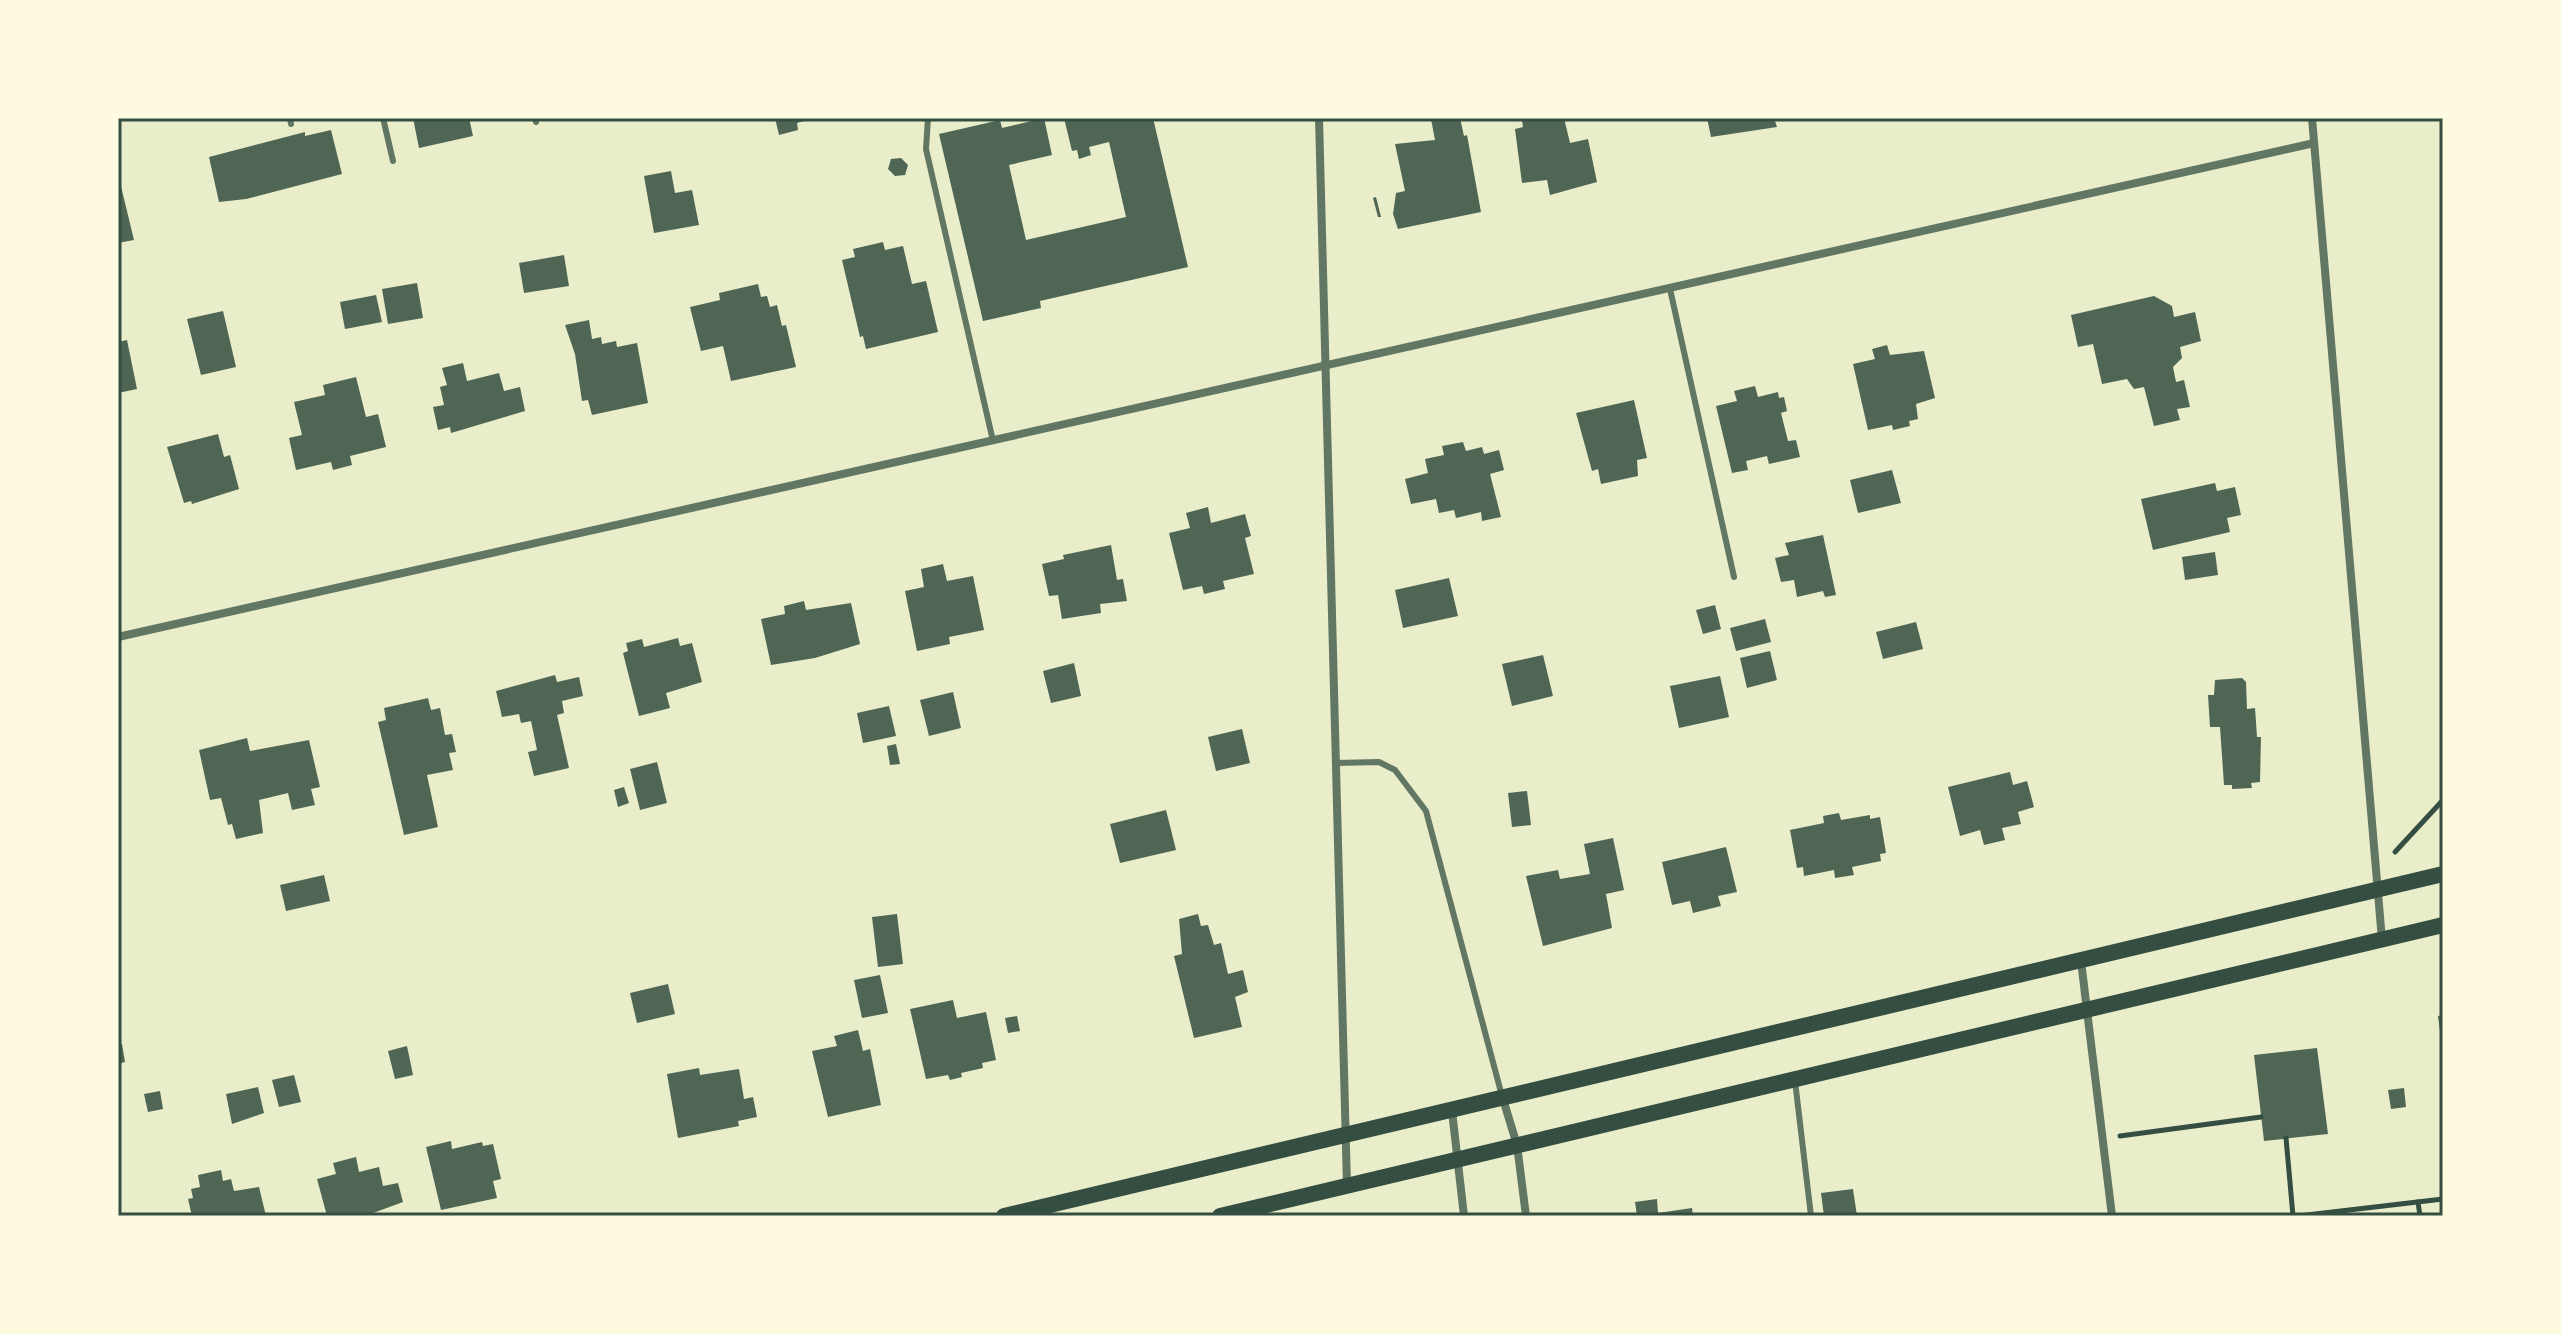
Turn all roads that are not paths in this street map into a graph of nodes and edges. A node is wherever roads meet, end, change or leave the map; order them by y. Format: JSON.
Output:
{"nodes":[{"id":1,"x":383,"y":118,"type":"edge"},
{"id":2,"x":928,"y":118,"type":"edge"},
{"id":3,"x":1319,"y":118,"type":"edge"},
{"id":4,"x":2312,"y":118,"type":"edge"},
{"id":5,"x":2314,"y":143,"type":"junction"},
{"id":6,"x":393,"y":161,"type":"dead end"},
{"id":7,"x":1670,"y":289,"type":"junction"},
{"id":8,"x":1325,"y":367,"type":"junction"},
{"id":9,"x":993,"y":441,"type":"junction"},
{"id":10,"x":1734,"y":577,"type":"dead end"},
{"id":11,"x":118,"y":637,"type":"edge"},
{"id":12,"x":1336,"y":763,"type":"junction"},
{"id":13,"x":2443,"y":874,"type":"edge"},
{"id":14,"x":2378,"y":891,"type":"junction"},
{"id":15,"x":2443,"y":925,"type":"edge"},
{"id":16,"x":2382,"y":940,"type":"junction"},
{"id":17,"x":2081,"y":961,"type":"junction"},
{"id":18,"x":2087,"y":1009,"type":"junction"},
{"id":19,"x":1795,"y":1079,"type":"junction"},
{"id":20,"x":1503,"y":1099,"type":"junction"},
{"id":21,"x":1452,"y":1111,"type":"junction"},
{"id":22,"x":1346,"y":1136,"type":"junction"},
{"id":23,"x":1517,"y":1145,"type":"junction"},
{"id":24,"x":1457,"y":1160,"type":"junction"},
{"id":25,"x":1347,"y":1186,"type":"junction"},
{"id":26,"x":1004,"y":1216,"type":"edge"},
{"id":27,"x":1220,"y":1216,"type":"edge"},
{"id":28,"x":1464,"y":1216,"type":"edge"},
{"id":29,"x":1526,"y":1216,"type":"edge"},
{"id":30,"x":1811,"y":1216,"type":"edge"},
{"id":31,"x":2112,"y":1216,"type":"edge"}],
"edges":[{"from":1,"to":6,"type":"lane"},
{"from":2,"to":9,"type":"lane"},
{"from":3,"to":8,"type":"street"},
{"from":4,"to":5,"type":"street"},
{"from":5,"to":7,"type":"street"},
{"from":5,"to":14,"type":"street"},
{"from":7,"to":8,"type":"street"},
{"from":7,"to":10,"type":"lane"},
{"from":8,"to":9,"type":"street"},
{"from":8,"to":12,"type":"street"},
{"from":9,"to":11,"type":"street"},
{"from":12,"to":20,"type":"lane"},
{"from":12,"to":22,"type":"street"},
{"from":13,"to":14,"type":"main road"},
{"from":14,"to":16,"type":"street"},
{"from":14,"to":17,"type":"main road"},
{"from":15,"to":16,"type":"main road"},
{"from":16,"to":18,"type":"main road"},
{"from":17,"to":18,"type":"street"},
{"from":17,"to":20,"type":"main road"},
{"from":18,"to":19,"type":"main road"},
{"from":18,"to":31,"type":"street"},
{"from":19,"to":23,"type":"main road"},
{"from":19,"to":30,"type":"lane"},
{"from":20,"to":21,"type":"main road"},
{"from":20,"to":23,"type":"street"},
{"from":21,"to":22,"type":"main road"},
{"from":21,"to":24,"type":"street"},
{"from":22,"to":25,"type":"street"},
{"from":22,"to":26,"type":"main road"},
{"from":23,"to":24,"type":"main road"},
{"from":23,"to":29,"type":"street"},
{"from":24,"to":25,"type":"main road"},
{"from":24,"to":28,"type":"street"},
{"from":25,"to":27,"type":"main road"}]}
